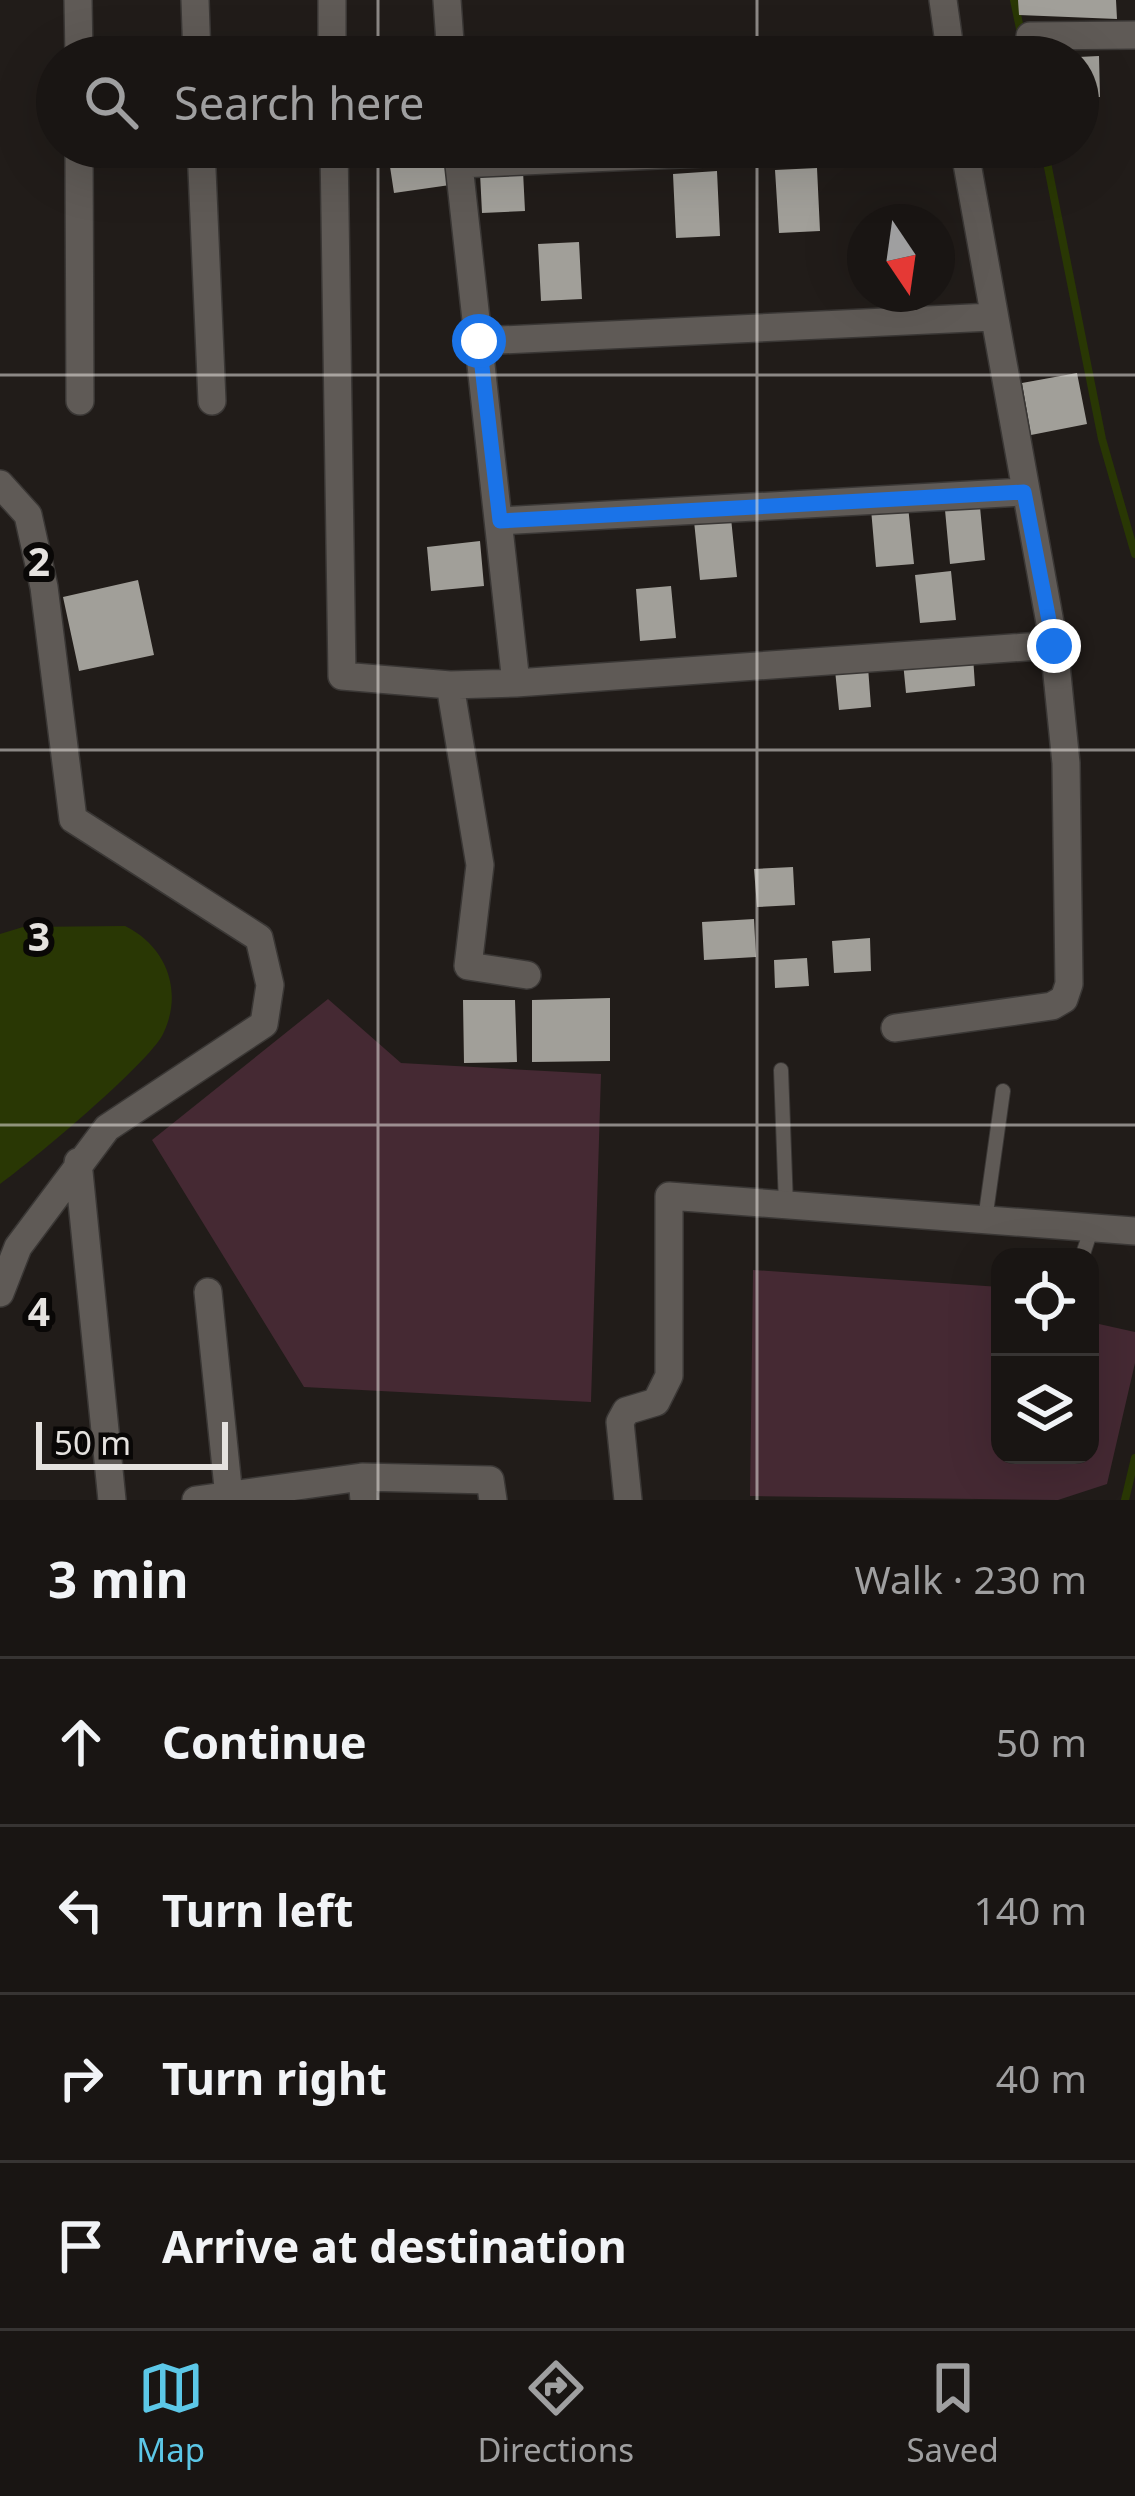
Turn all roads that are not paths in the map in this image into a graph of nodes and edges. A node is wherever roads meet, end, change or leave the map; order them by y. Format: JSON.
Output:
{"nodes":[{"id":1,"x":78,"y":0,"type":"edge"},
{"id":2,"x":195,"y":0,"type":"edge"},
{"id":3,"x":332,"y":0,"type":"edge"},
{"id":4,"x":447,"y":0,"type":"edge"},
{"id":5,"x":943,"y":0,"type":"edge"},
{"id":6,"x":1135,"y":35,"type":"edge"},
{"id":7,"x":79,"y":36,"type":"edge"},
{"id":8,"x":196,"y":36,"type":"edge"},
{"id":9,"x":332,"y":36,"type":"edge"},
{"id":10,"x":450,"y":36,"type":"edge"},
{"id":11,"x":948,"y":36,"type":"edge"},
{"id":12,"x":1030,"y":36,"type":"dead end"},
{"id":13,"x":79,"y":168,"type":"edge"},
{"id":14,"x":202,"y":168,"type":"edge"},
{"id":15,"x":334,"y":168,"type":"edge"},
{"id":16,"x":459,"y":168,"type":"edge"},
{"id":17,"x":967,"y":168,"type":"edge"},
{"id":18,"x":992,"y":317,"type":"junction"},
{"id":19,"x":479,"y":341,"type":"junction"},
{"id":20,"x":80,"y":400,"type":"dead end"},
{"id":21,"x":212,"y":401,"type":"dead end"},
{"id":22,"x":0,"y":484,"type":"edge"},
{"id":23,"x":1024,"y":492,"type":"junction"},
{"id":24,"x":500,"y":521,"type":"junction"},
{"id":25,"x":1054,"y":646,"type":"junction"},
{"id":26,"x":516,"y":683,"type":"junction"},
{"id":27,"x":450,"y":686,"type":"junction"},
{"id":28,"x":526,"y":975,"type":"dead end"},
{"id":29,"x":895,"y":1028,"type":"dead end"},
{"id":30,"x":781,"y":1070,"type":"dead end"},
{"id":31,"x":1003,"y":1091,"type":"dead end"},
{"id":32,"x":78,"y":1162,"type":"junction"},
{"id":33,"x":786,"y":1204,"type":"junction"},
{"id":34,"x":985,"y":1220,"type":"junction"},
{"id":35,"x":1092,"y":1227,"type":"junction"},
{"id":36,"x":1135,"y":1231,"type":"edge"},
{"id":37,"x":1085,"y":1248,"type":"edge"},
{"id":38,"x":208,"y":1292,"type":"dead end"},
{"id":39,"x":0,"y":1293,"type":"edge"},
{"id":40,"x":363,"y":1488,"type":"edge"},
{"id":41,"x":229,"y":1497,"type":"junction"},
{"id":42,"x":112,"y":1500,"type":"edge"},
{"id":43,"x":196,"y":1500,"type":"edge"},
{"id":44,"x":493,"y":1500,"type":"edge"},
{"id":45,"x":628,"y":1500,"type":"edge"}],
"edges":[{"from":1,"to":7,"type":"street"},
{"from":2,"to":8,"type":"street"},
{"from":3,"to":9,"type":"street"},
{"from":4,"to":10,"type":"street"},
{"from":5,"to":11,"type":"street"},
{"from":6,"to":12,"type":"street"},
{"from":13,"to":20,"type":"street"},
{"from":14,"to":21,"type":"street"},
{"from":15,"to":27,"type":"street"},
{"from":16,"to":19,"type":"street"},
{"from":17,"to":18,"type":"street"},
{"from":18,"to":19,"type":"street"},
{"from":18,"to":23,"type":"street"},
{"from":19,"to":24,"type":"street"},
{"from":22,"to":32,"type":"street"},
{"from":23,"to":24,"type":"street"},
{"from":23,"to":25,"type":"street"},
{"from":24,"to":26,"type":"street"},
{"from":25,"to":26,"type":"street"},
{"from":25,"to":29,"type":"street"},
{"from":26,"to":27,"type":"street"},
{"from":27,"to":28,"type":"street"},
{"from":30,"to":33,"type":"lane"},
{"from":31,"to":34,"type":"lane"},
{"from":32,"to":39,"type":"street"},
{"from":32,"to":42,"type":"street"},
{"from":33,"to":34,"type":"street"},
{"from":33,"to":45,"type":"street"},
{"from":34,"to":35,"type":"street"},
{"from":35,"to":36,"type":"street"},
{"from":35,"to":37,"type":"lane"},
{"from":38,"to":41,"type":"street"},
{"from":40,"to":41,"type":"street"},
{"from":40,"to":44,"type":"street"},
{"from":41,"to":43,"type":"street"}]}
